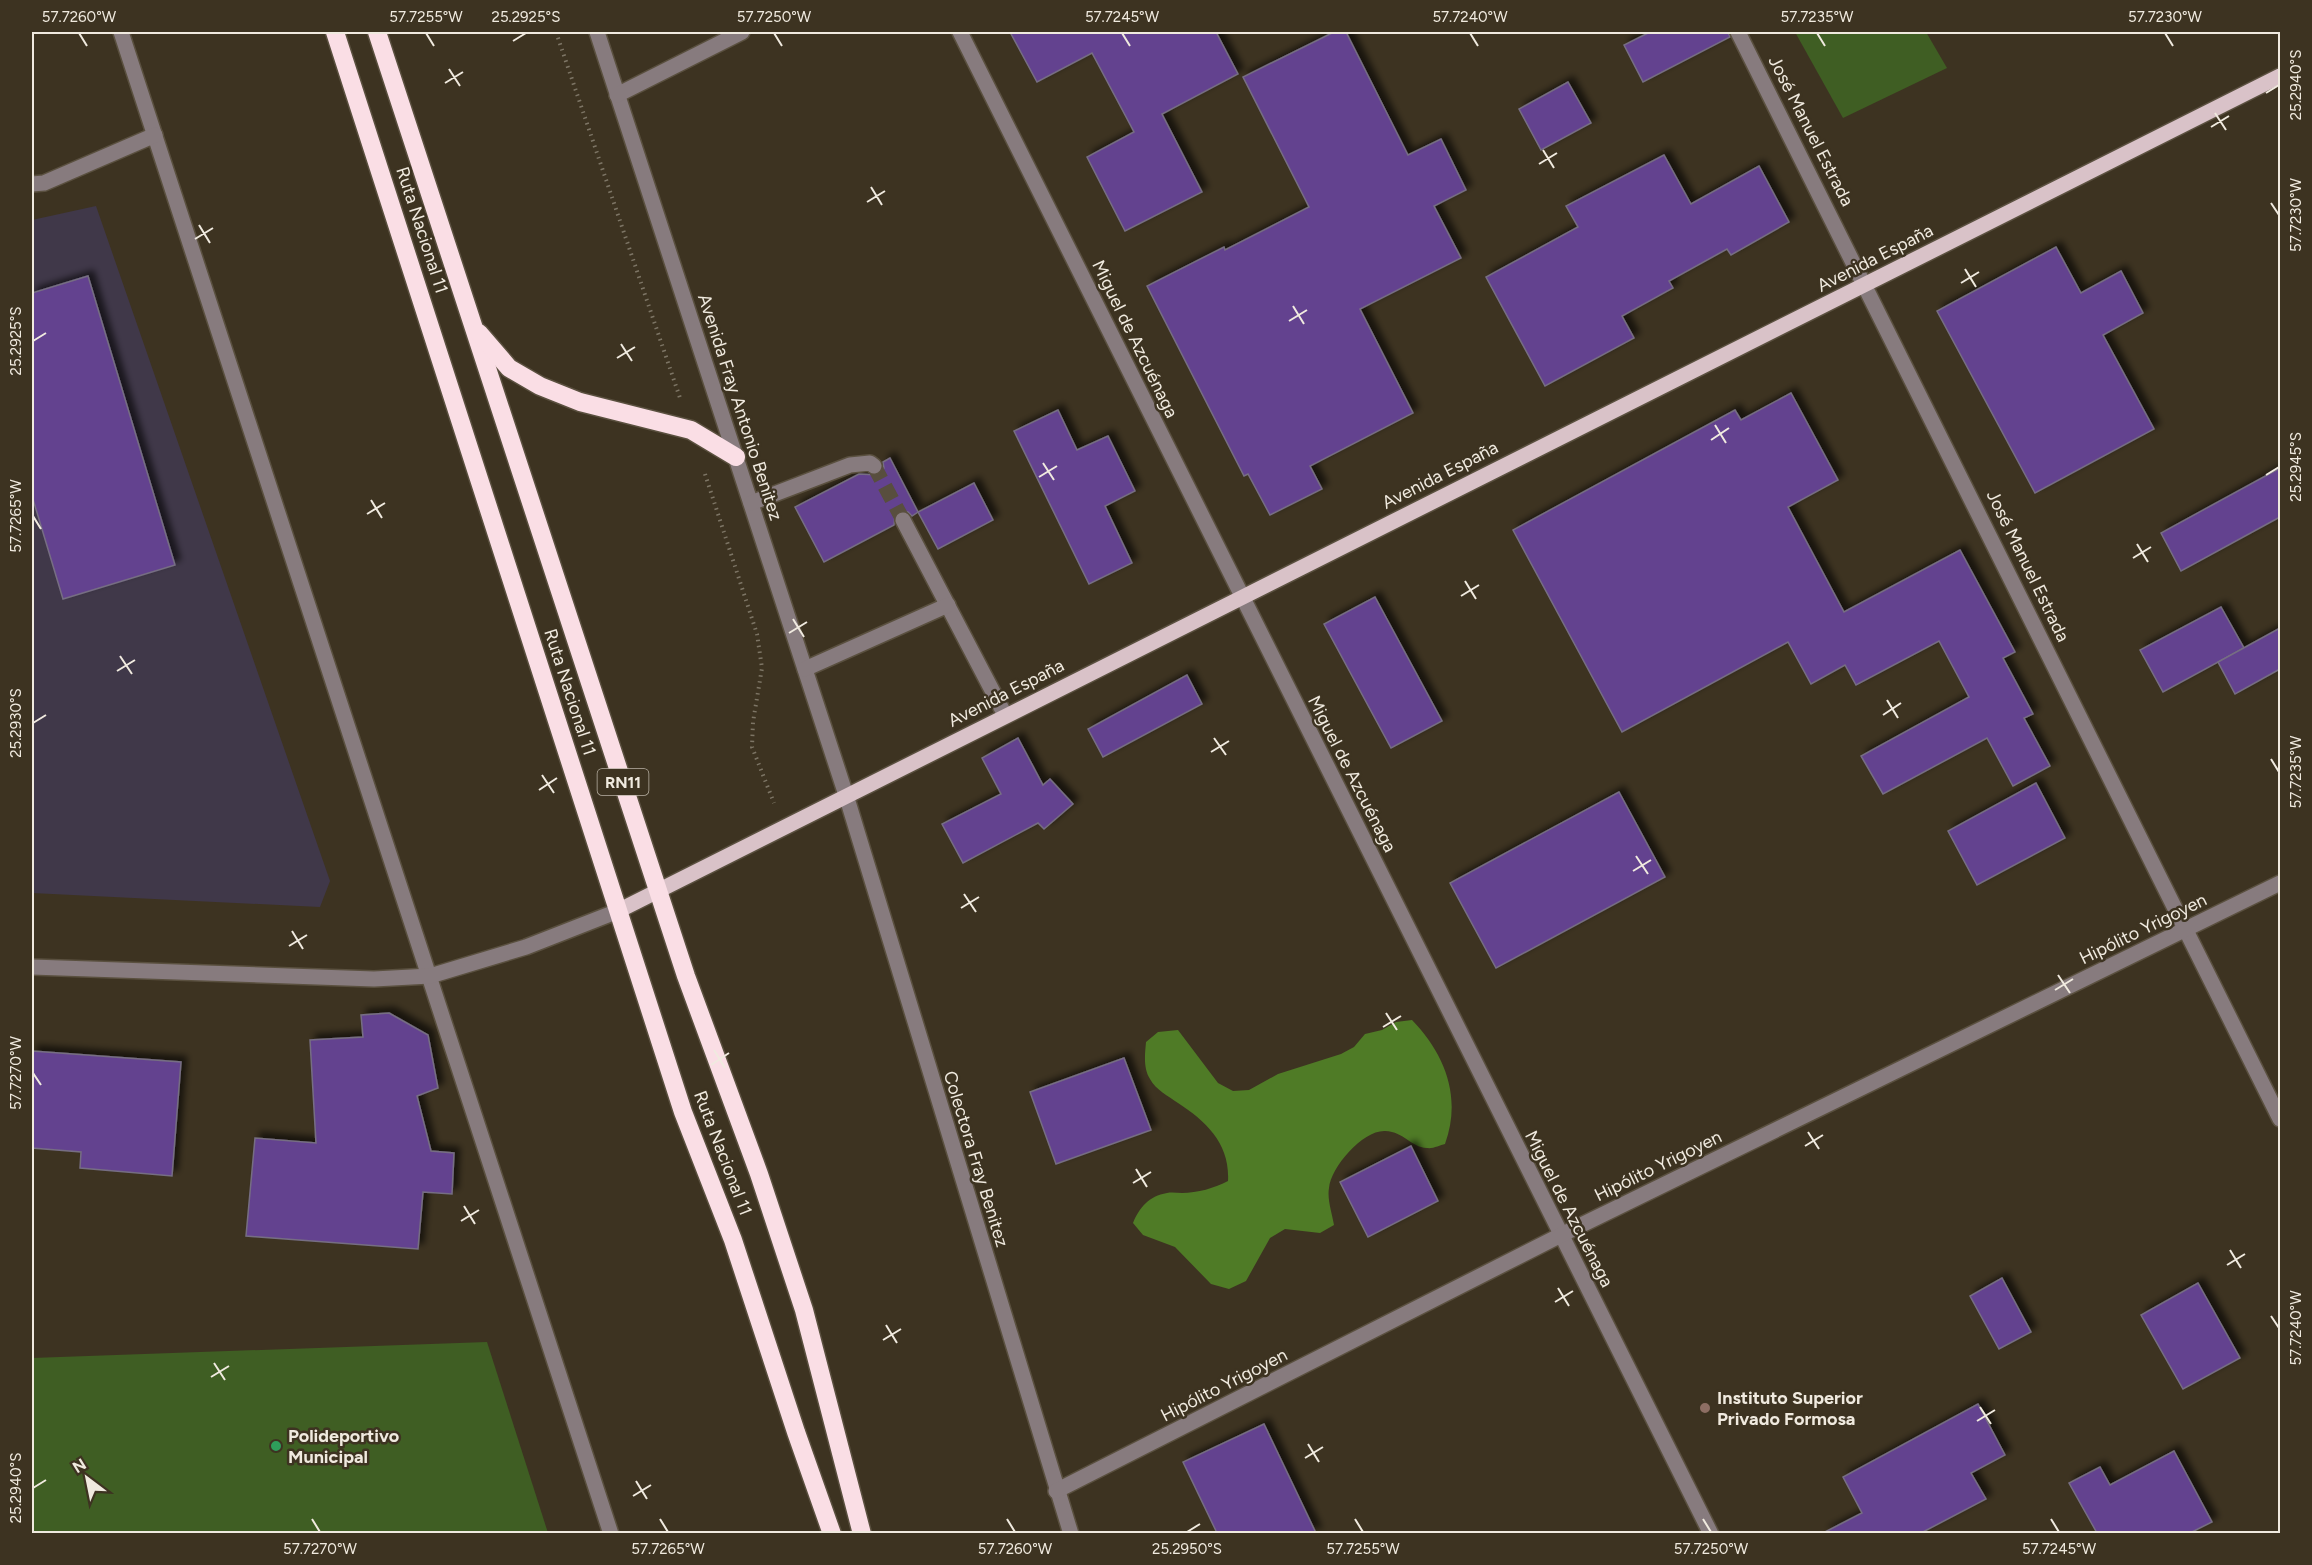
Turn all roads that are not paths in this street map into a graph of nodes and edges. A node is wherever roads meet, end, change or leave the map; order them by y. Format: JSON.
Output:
{"nodes":[{"id":1,"x":121,"y":32,"type":"edge"},
{"id":2,"x":335,"y":32,"type":"edge"},
{"id":3,"x":377,"y":32,"type":"edge"},
{"id":4,"x":597,"y":32,"type":"edge"},
{"id":5,"x":742,"y":32,"type":"edge"},
{"id":6,"x":960,"y":32,"type":"edge"},
{"id":7,"x":1738,"y":32,"type":"edge"},
{"id":8,"x":2280,"y":76,"type":"edge"},
{"id":9,"x":617,"y":95,"type":"junction"},
{"id":10,"x":155,"y":135,"type":"junction"},
{"id":11,"x":32,"y":184,"type":"edge"},
{"id":12,"x":1866,"y":284,"type":"junction"},
{"id":13,"x":474,"y":326,"type":"junction"},
{"id":14,"x":736,"y":457,"type":"junction"},
{"id":15,"x":874,"y":466,"type":"dead end"},
{"id":16,"x":751,"y":503,"type":"junction"},
{"id":17,"x":903,"y":520,"type":"tunnel mouth"},
{"id":18,"x":1241,"y":597,"type":"junction"},
{"id":19,"x":948,"y":605,"type":"junction"},
{"id":20,"x":805,"y":669,"type":"junction"},
{"id":21,"x":1005,"y":715,"type":"junction"},
{"id":22,"x":846,"y":795,"type":"junction"},
{"id":23,"x":2280,"y":883,"type":"edge"},
{"id":24,"x":658,"y":890,"type":"junction"},
{"id":25,"x":618,"y":911,"type":"junction"},
{"id":26,"x":2187,"y":930,"type":"junction"},
{"id":27,"x":32,"y":967,"type":"edge"},
{"id":28,"x":430,"y":976,"type":"junction"},
{"id":29,"x":2280,"y":1119,"type":"edge"},
{"id":30,"x":1561,"y":1235,"type":"junction"},
{"id":31,"x":1056,"y":1491,"type":"junction"},
{"id":32,"x":611,"y":1533,"type":"edge"},
{"id":33,"x":832,"y":1533,"type":"edge"},
{"id":34,"x":862,"y":1533,"type":"edge"},
{"id":35,"x":1071,"y":1533,"type":"edge"},
{"id":36,"x":1711,"y":1533,"type":"edge"}],
"edges":[{"from":1,"to":10,"type":"street"},
{"from":2,"to":25,"type":"highway","name":"Ruta Nacional 11","number":"RN11"},
{"from":3,"to":13,"type":"highway","name":"Ruta Nacional 11","number":"RN11"},
{"from":4,"to":9,"type":"street","name":"Avenida Fray Antonio Benitez"},
{"from":5,"to":9,"type":"street"},
{"from":6,"to":18,"type":"street","name":"Miguel de Azcuénaga"},
{"from":7,"to":12,"type":"street","name":"José Manuel Estrada"},
{"from":8,"to":12,"type":"main road","name":"Avenida España"},
{"from":9,"to":14,"type":"street","name":"Avenida Fray Antonio Benitez"},
{"from":10,"to":11,"type":"street"},
{"from":10,"to":28,"type":"street"},
{"from":12,"to":18,"type":"main road","name":"Avenida España"},
{"from":12,"to":26,"type":"street","name":"José Manuel Estrada"},
{"from":13,"to":14,"type":"highway"},
{"from":13,"to":24,"type":"highway","name":"Ruta Nacional 11","number":"RN11"},
{"from":14,"to":16,"type":"street","name":"Avenida Fray Antonio Benitez"},
{"from":15,"to":16,"type":"street"},
{"from":16,"to":20,"type":"street","name":"Avenida Fray Antonio Benitez"},
{"from":17,"to":19,"type":"street"},
{"from":18,"to":21,"type":"main road","name":"Avenida España"},
{"from":18,"to":30,"type":"street","name":"Miguel de Azcuénaga"},
{"from":19,"to":20,"type":"street"},
{"from":19,"to":21,"type":"street"},
{"from":20,"to":22,"type":"street","name":"Avenida Fray Antonio Benitez"},
{"from":21,"to":22,"type":"main road","name":"Avenida España"},
{"from":22,"to":24,"type":"main road","name":"Avenida España"},
{"from":22,"to":31,"type":"street","name":"Colectora Fray Benitez"},
{"from":23,"to":26,"type":"street","name":"Hipólito Yrigoyen"},
{"from":24,"to":25,"type":"main road","name":"Avenida España"},
{"from":24,"to":34,"type":"highway","name":"Ruta Nacional 11","number":"RN11"},
{"from":25,"to":28,"type":"street"},
{"from":25,"to":33,"type":"highway","name":"Ruta Nacional 11","number":"RN11"},
{"from":26,"to":29,"type":"street","name":"José Manuel Estrada"},
{"from":26,"to":30,"type":"street","name":"Hipólito Yrigoyen"},
{"from":27,"to":28,"type":"street"},
{"from":28,"to":32,"type":"street"},
{"from":30,"to":31,"type":"street","name":"Hipólito Yrigoyen"},
{"from":30,"to":36,"type":"street","name":"Miguel de Azcuénaga"},
{"from":31,"to":35,"type":"street","name":"Colectora Fray Benitez"}]}
